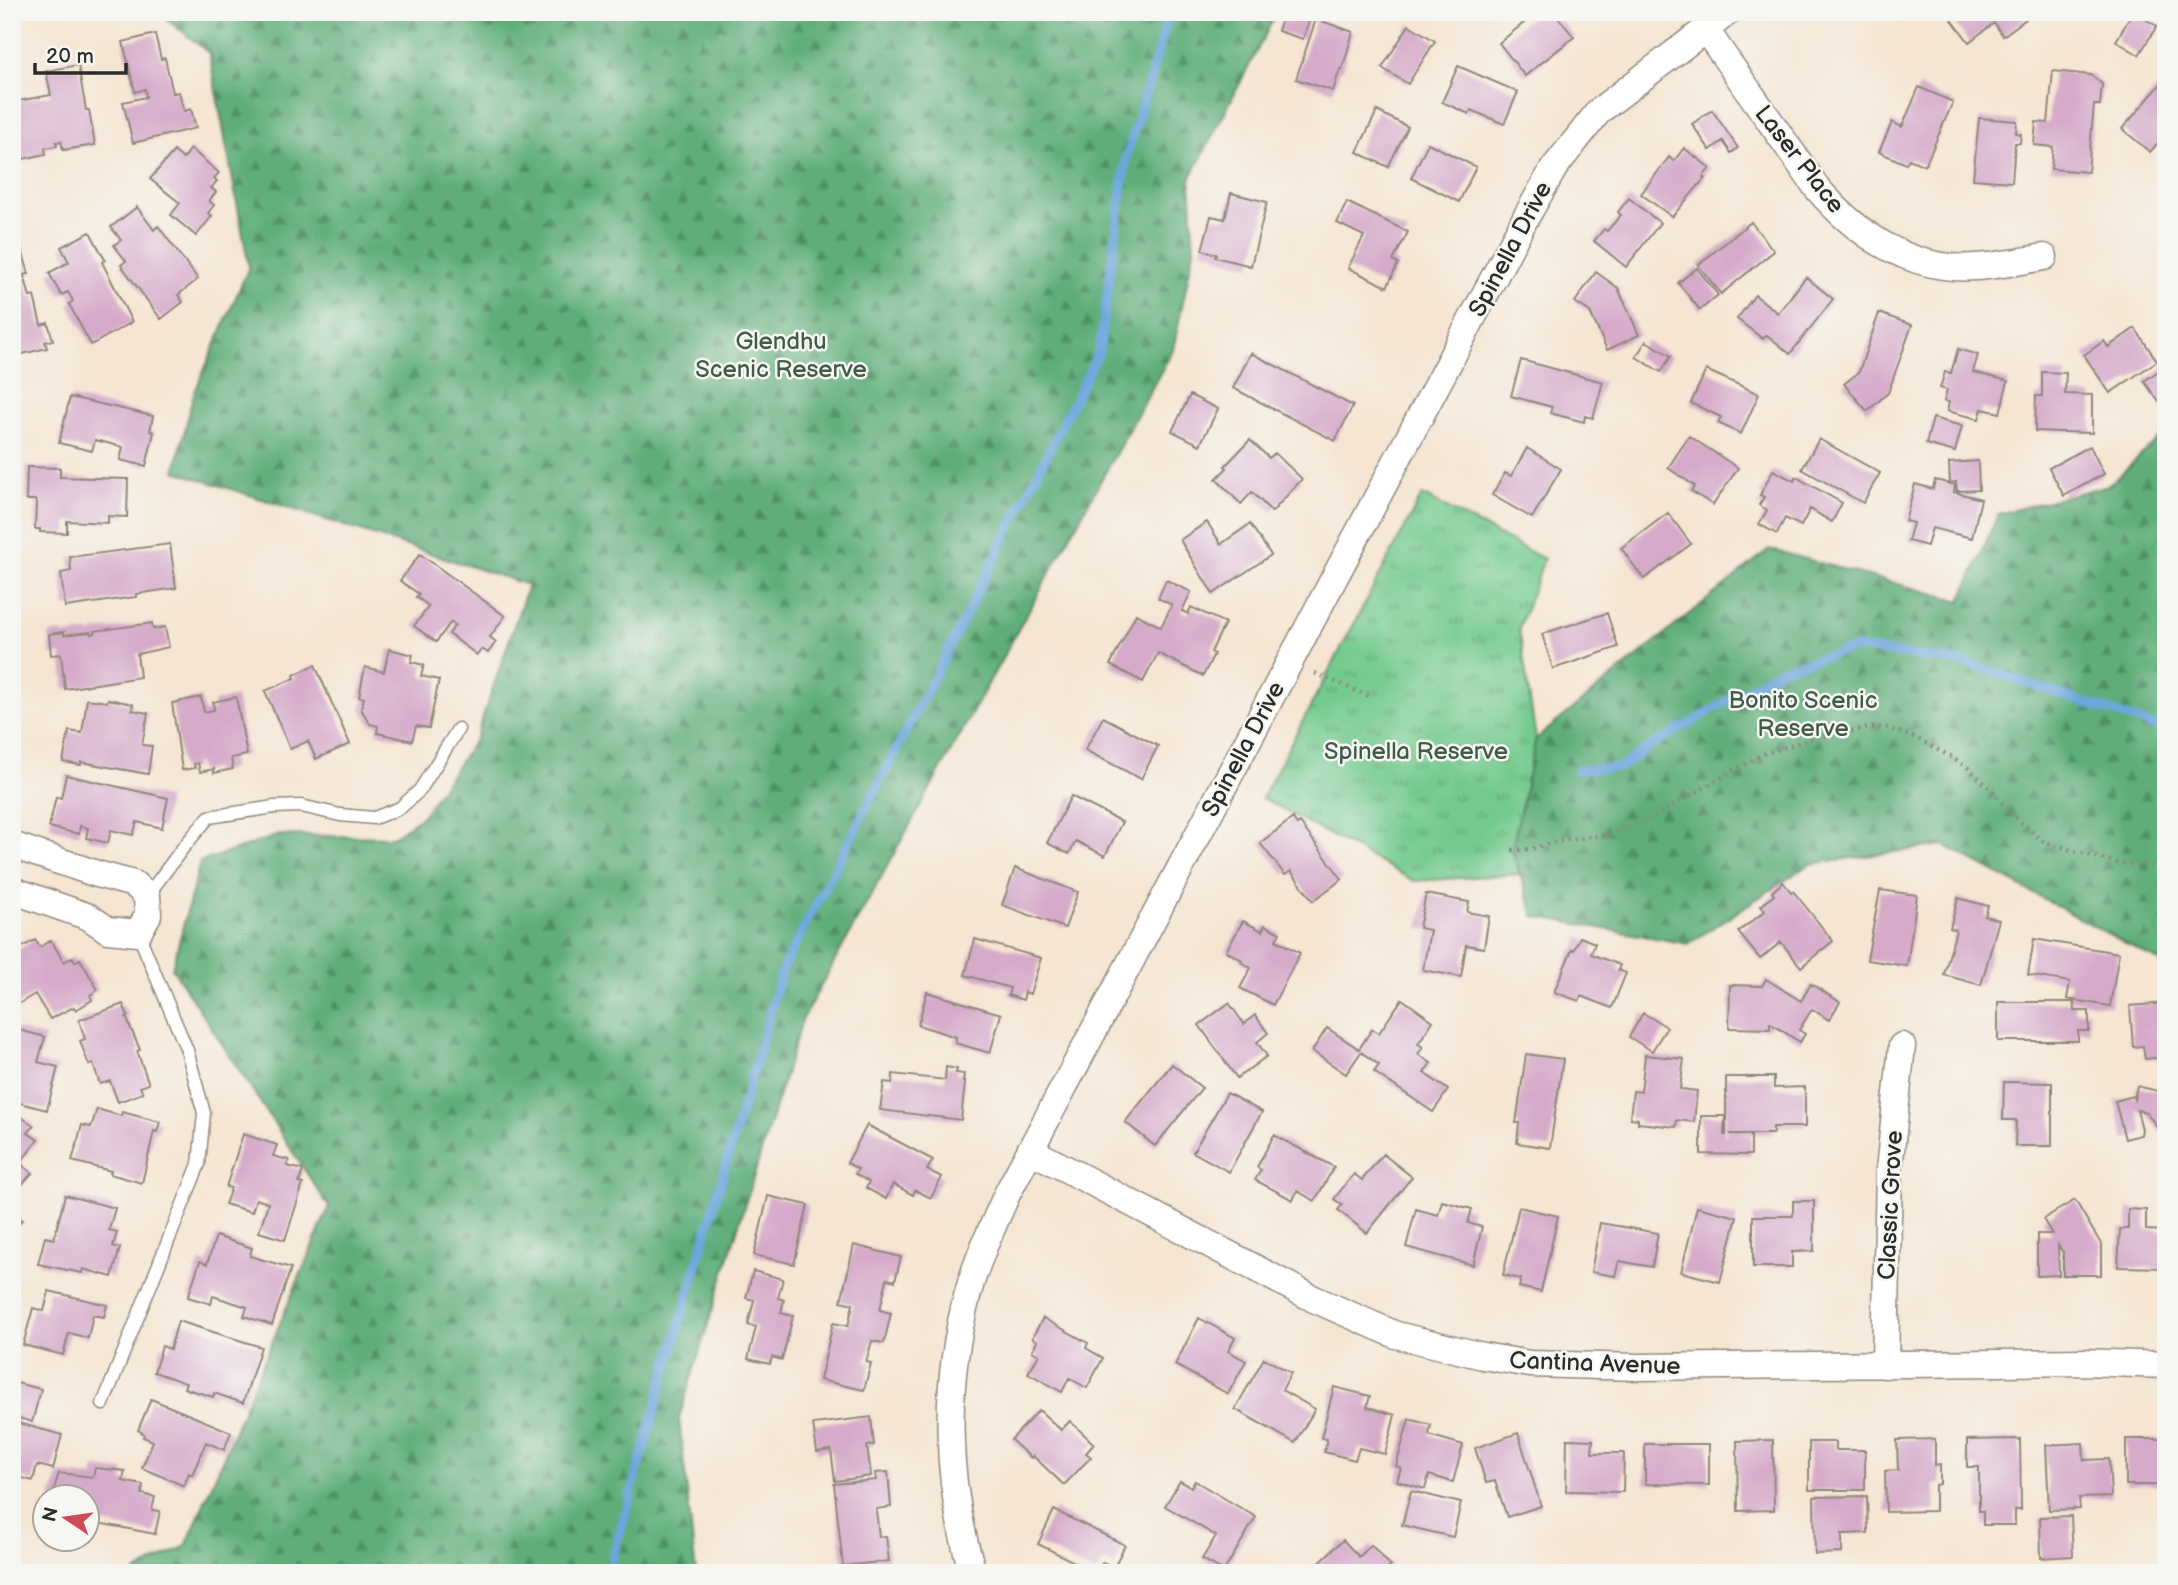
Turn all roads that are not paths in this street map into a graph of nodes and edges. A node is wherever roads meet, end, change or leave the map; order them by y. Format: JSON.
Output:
{"nodes":[{"id":1,"x":1728,"y":12,"type":"edge"},
{"id":2,"x":1705,"y":29,"type":"junction"},
{"id":3,"x":2044,"y":257,"type":"dead end"},
{"id":4,"x":458,"y":729,"type":"dead end"},
{"id":5,"x":12,"y":845,"type":"edge"},
{"id":6,"x":12,"y":890,"type":"edge"},
{"id":7,"x":147,"y":896,"type":"junction"},
{"id":8,"x":138,"y":933,"type":"junction"},
{"id":9,"x":1902,"y":1046,"type":"dead end"},
{"id":10,"x":1030,"y":1150,"type":"junction"},
{"id":11,"x":1885,"y":1365,"type":"junction"},
{"id":12,"x":2166,"y":1365,"type":"edge"},
{"id":13,"x":103,"y":1404,"type":"dead end"},
{"id":14,"x":973,"y":1573,"type":"edge"}],
"edges":[{"from":1,"to":2,"type":"street","name":"Spinella Drive"},
{"from":2,"to":3,"type":"street","name":"Laser Place"},
{"from":2,"to":10,"type":"street","name":"Spinella Drive"},
{"from":4,"to":7,"type":"lane"},
{"from":5,"to":7,"type":"street"},
{"from":6,"to":8,"type":"street"},
{"from":7,"to":8,"type":"street"},
{"from":8,"to":13,"type":"lane"},
{"from":9,"to":11,"type":"street","name":"Classic Grove"},
{"from":10,"to":11,"type":"street","name":"Cantina Avenue"},
{"from":10,"to":14,"type":"street","name":"Spinella Drive"},
{"from":11,"to":12,"type":"street","name":"Cantina Avenue"}]}
